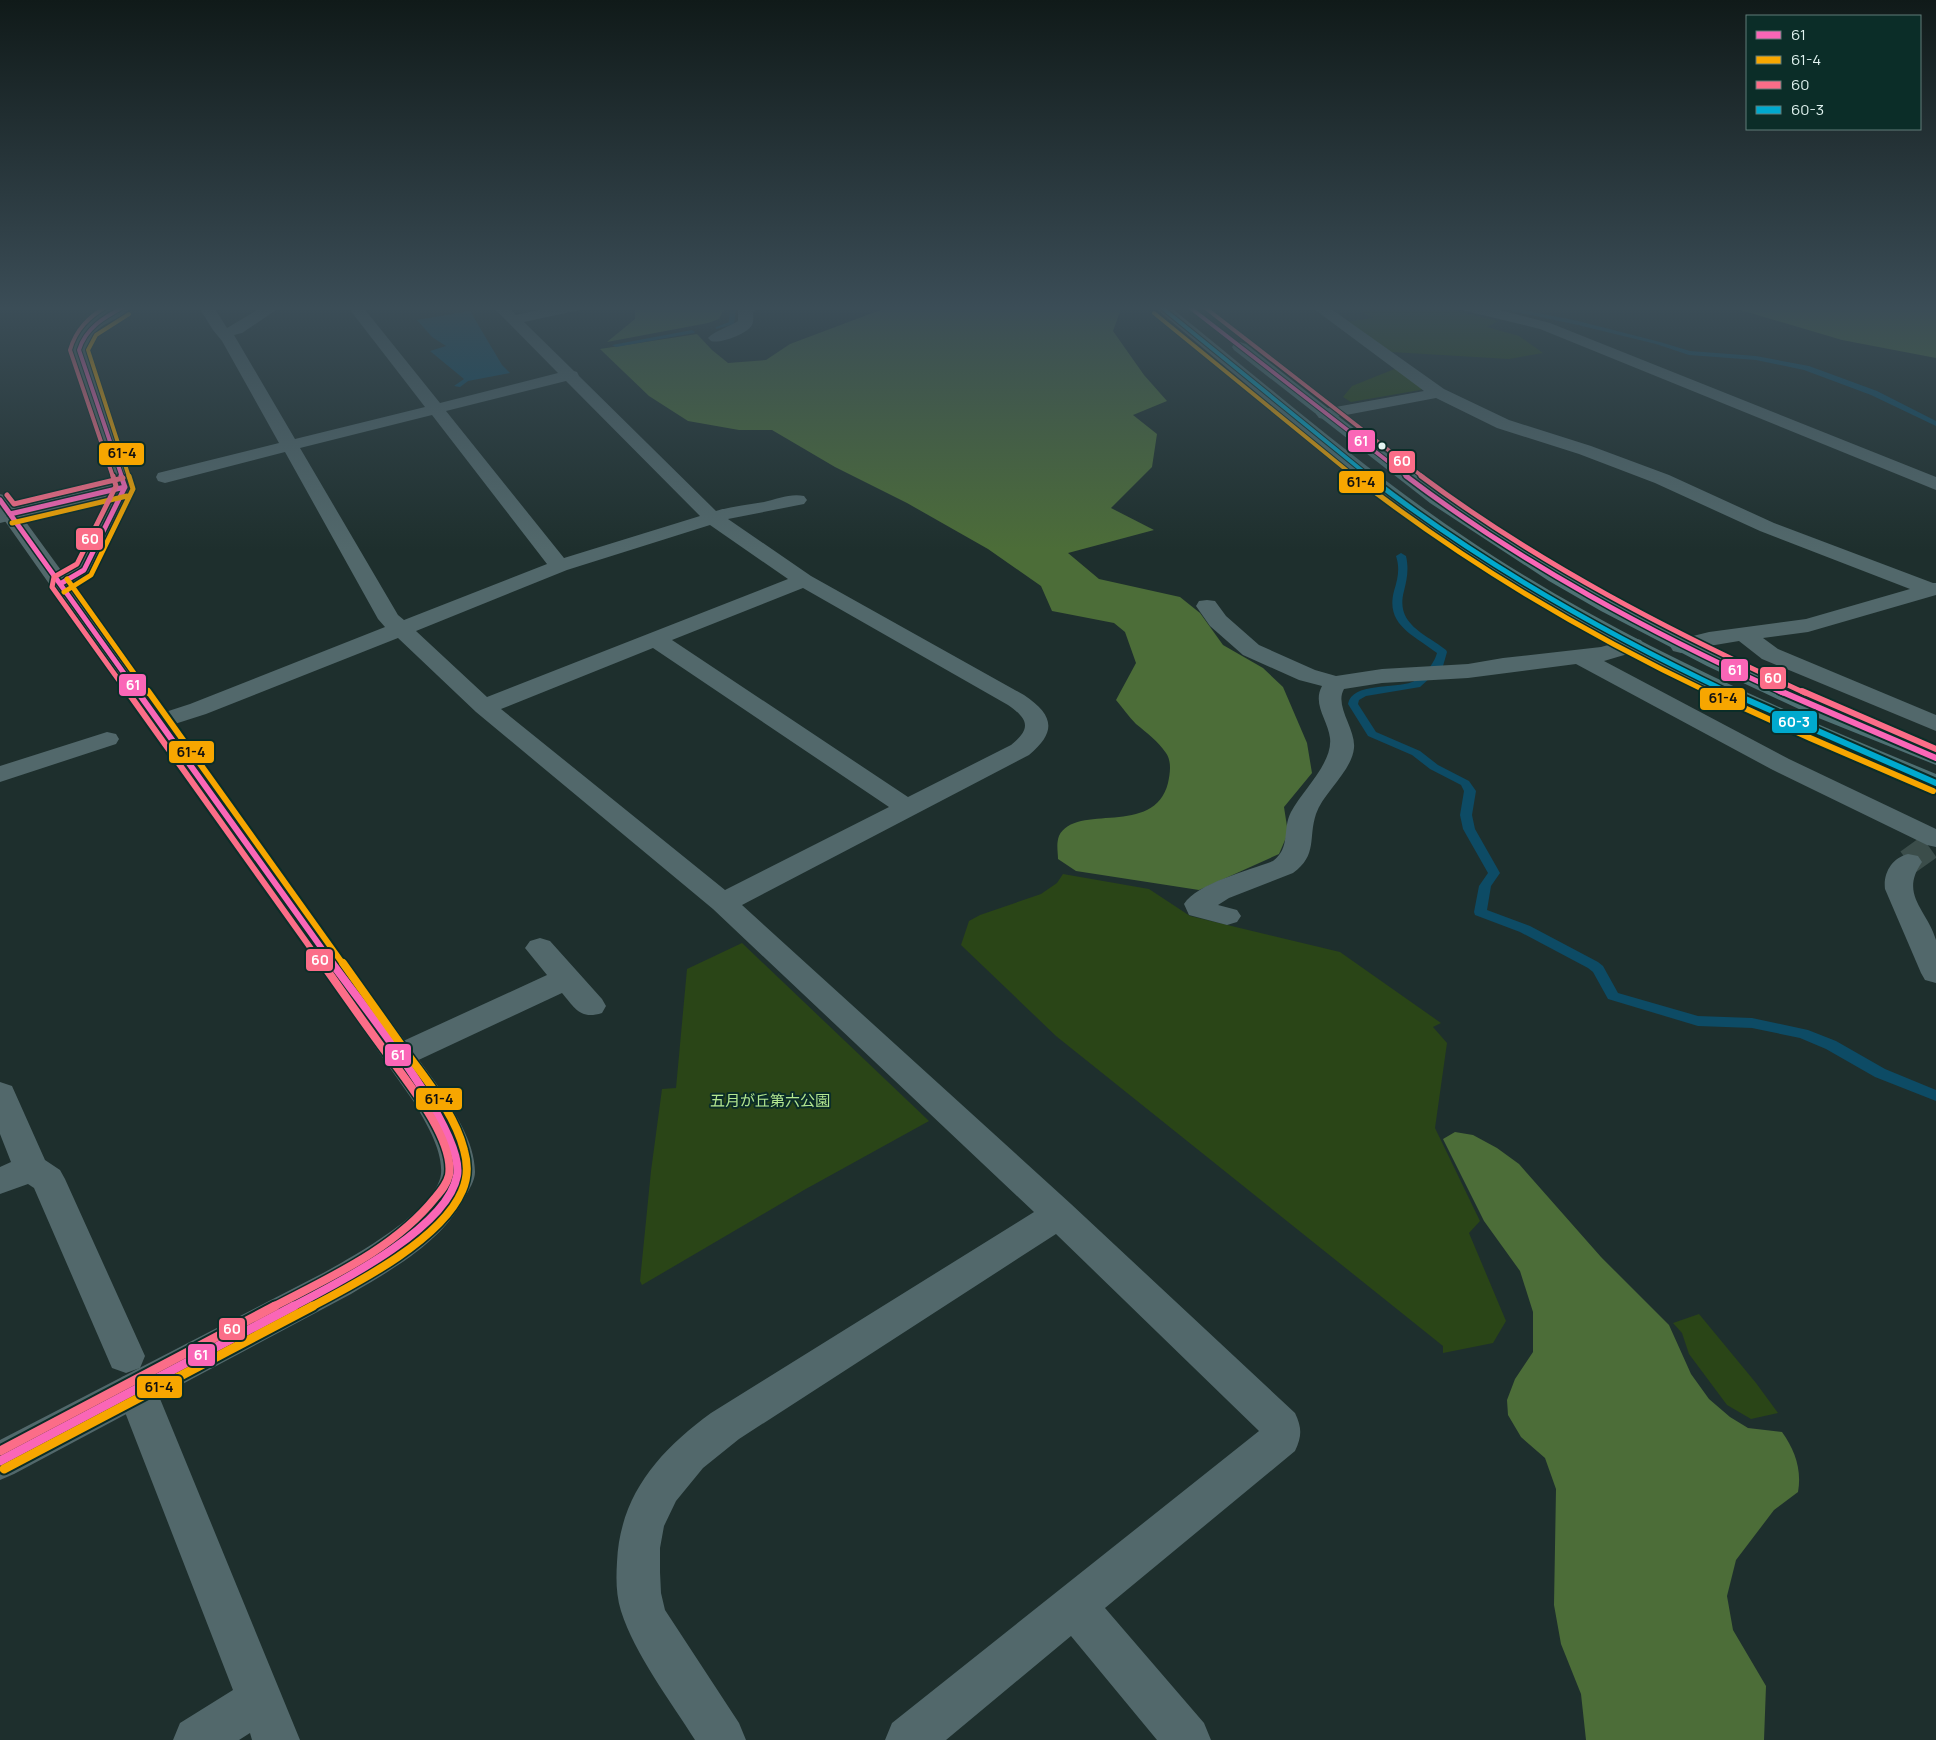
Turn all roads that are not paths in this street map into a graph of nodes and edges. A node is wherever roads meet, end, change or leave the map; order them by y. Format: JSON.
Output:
{"nodes":[{"id":1,"x":91,"y":387,"type":"edge"},
{"id":2,"x":256,"y":387,"type":"edge"},
{"id":3,"x":419,"y":387,"type":"edge"},
{"id":4,"x":520,"y":387,"type":"edge"},
{"id":5,"x":582,"y":387,"type":"edge"},
{"id":6,"x":1260,"y":387,"type":"edge"},
{"id":7,"x":1291,"y":387,"type":"edge"},
{"id":8,"x":1430,"y":387,"type":"edge"},
{"id":9,"x":1696,"y":387,"type":"edge"},
{"id":10,"x":1438,"y":393,"type":"junction"},
{"id":11,"x":436,"y":408,"type":"junction"},
{"id":12,"x":1325,"y":414,"type":"junction"},
{"id":13,"x":289,"y":445,"type":"junction"},
{"id":14,"x":165,"y":476,"type":"dead end"},
{"id":15,"x":1936,"y":484,"type":"edge"},
{"id":16,"x":125,"y":487,"type":"junction"},
{"id":17,"x":797,"y":500,"type":"dead end"},
{"id":18,"x":3,"y":510,"type":"edge"},
{"id":19,"x":713,"y":518,"type":"junction"},
{"id":20,"x":560,"y":566,"type":"junction"},
{"id":21,"x":804,"y":580,"type":"junction"},
{"id":22,"x":60,"y":584,"type":"junction"},
{"id":23,"x":1935,"y":589,"type":"edge"},
{"id":24,"x":1207,"y":606,"type":"dead end"},
{"id":25,"x":400,"y":629,"type":"junction"},
{"id":26,"x":1744,"y":635,"type":"junction"},
{"id":27,"x":655,"y":639,"type":"junction"},
{"id":28,"x":1633,"y":645,"type":"junction"},
{"id":29,"x":1681,"y":646,"type":"junction"},
{"id":30,"x":1578,"y":656,"type":"junction"},
{"id":31,"x":1336,"y":683,"type":"junction"},
{"id":32,"x":484,"y":707,"type":"junction"},
{"id":33,"x":159,"y":722,"type":"junction"},
{"id":34,"x":1936,"y":724,"type":"edge"},
{"id":35,"x":107,"y":739,"type":"dead end"},
{"id":36,"x":1936,"y":758,"type":"edge"},
{"id":37,"x":0,"y":774,"type":"edge"},
{"id":38,"x":1936,"y":783,"type":"edge"},
{"id":39,"x":906,"y":808,"type":"junction"},
{"id":40,"x":1936,"y":839,"type":"edge"},
{"id":41,"x":1908,"y":862,"type":"tunnel mouth"},
{"id":42,"x":723,"y":903,"type":"junction"},
{"id":43,"x":1227,"y":916,"type":"dead end"},
{"id":44,"x":540,"y":948,"type":"dead end"},
{"id":45,"x":1936,"y":973,"type":"edge"},
{"id":46,"x":566,"y":979,"type":"junction"},
{"id":47,"x":591,"y":1006,"type":"dead end"},
{"id":48,"x":398,"y":1056,"type":"junction"},
{"id":49,"x":0,"y":1094,"type":"edge"},
{"id":50,"x":15,"y":1174,"type":"edge"},
{"id":51,"x":1059,"y":1214,"type":"junction"},
{"id":52,"x":131,"y":1373,"type":"junction"},
{"id":53,"x":0,"y":1460,"type":"edge"},
{"id":54,"x":1074,"y":1605,"type":"junction"},
{"id":55,"x":267,"y":1720,"type":"edge"},
{"id":56,"x":197,"y":1740,"type":"edge"},
{"id":57,"x":722,"y":1740,"type":"edge"},
{"id":58,"x":910,"y":1740,"type":"edge"},
{"id":59,"x":1188,"y":1740,"type":"edge"}],
"edges":[{"from":1,"to":16,"type":"street"},
{"from":2,"to":13,"type":"street"},
{"from":3,"to":11,"type":"street"},
{"from":4,"to":11,"type":"street"},
{"from":5,"to":19,"type":"street"},
{"from":6,"to":28,"type":"main road"},
{"from":7,"to":12,"type":"main road"},
{"from":8,"to":10,"type":"street"},
{"from":9,"to":15,"type":"street"},
{"from":10,"to":12,"type":"street"},
{"from":10,"to":23,"type":"street"},
{"from":11,"to":13,"type":"street"},
{"from":11,"to":20,"type":"street"},
{"from":12,"to":29,"type":"main road"},
{"from":13,"to":14,"type":"street"},
{"from":13,"to":25,"type":"street"},
{"from":16,"to":18,"type":"street"},
{"from":16,"to":22,"type":"street"},
{"from":17,"to":19,"type":"street"},
{"from":18,"to":22,"type":"street"},
{"from":19,"to":20,"type":"street"},
{"from":19,"to":21,"type":"street"},
{"from":20,"to":25,"type":"street"},
{"from":21,"to":27,"type":"street"},
{"from":21,"to":39,"type":"street"},
{"from":22,"to":33,"type":"street"},
{"from":23,"to":26,"type":"street"},
{"from":24,"to":31,"type":"street"},
{"from":25,"to":32,"type":"street"},
{"from":25,"to":33,"type":"street"},
{"from":26,"to":29,"type":"street"},
{"from":26,"to":34,"type":"street"},
{"from":27,"to":32,"type":"street"},
{"from":27,"to":39,"type":"street"},
{"from":28,"to":30,"type":"street"},
{"from":28,"to":38,"type":"main road"},
{"from":29,"to":36,"type":"main road"},
{"from":30,"to":31,"type":"street"},
{"from":30,"to":40,"type":"street"},
{"from":31,"to":43,"type":"street"},
{"from":32,"to":42,"type":"street"},
{"from":33,"to":48,"type":"street"},
{"from":35,"to":37,"type":"street"},
{"from":39,"to":42,"type":"street"},
{"from":41,"to":45,"type":"street"},
{"from":42,"to":51,"type":"street"},
{"from":44,"to":46,"type":"street"},
{"from":46,"to":47,"type":"street"},
{"from":46,"to":48,"type":"street"},
{"from":48,"to":52,"type":"street"},
{"from":49,"to":50,"type":"street"},
{"from":50,"to":52,"type":"street"},
{"from":51,"to":54,"type":"street"},
{"from":51,"to":57,"type":"street"},
{"from":52,"to":53,"type":"street"},
{"from":52,"to":55,"type":"street"},
{"from":54,"to":58,"type":"street"},
{"from":54,"to":59,"type":"street"},
{"from":55,"to":56,"type":"street"}]}
